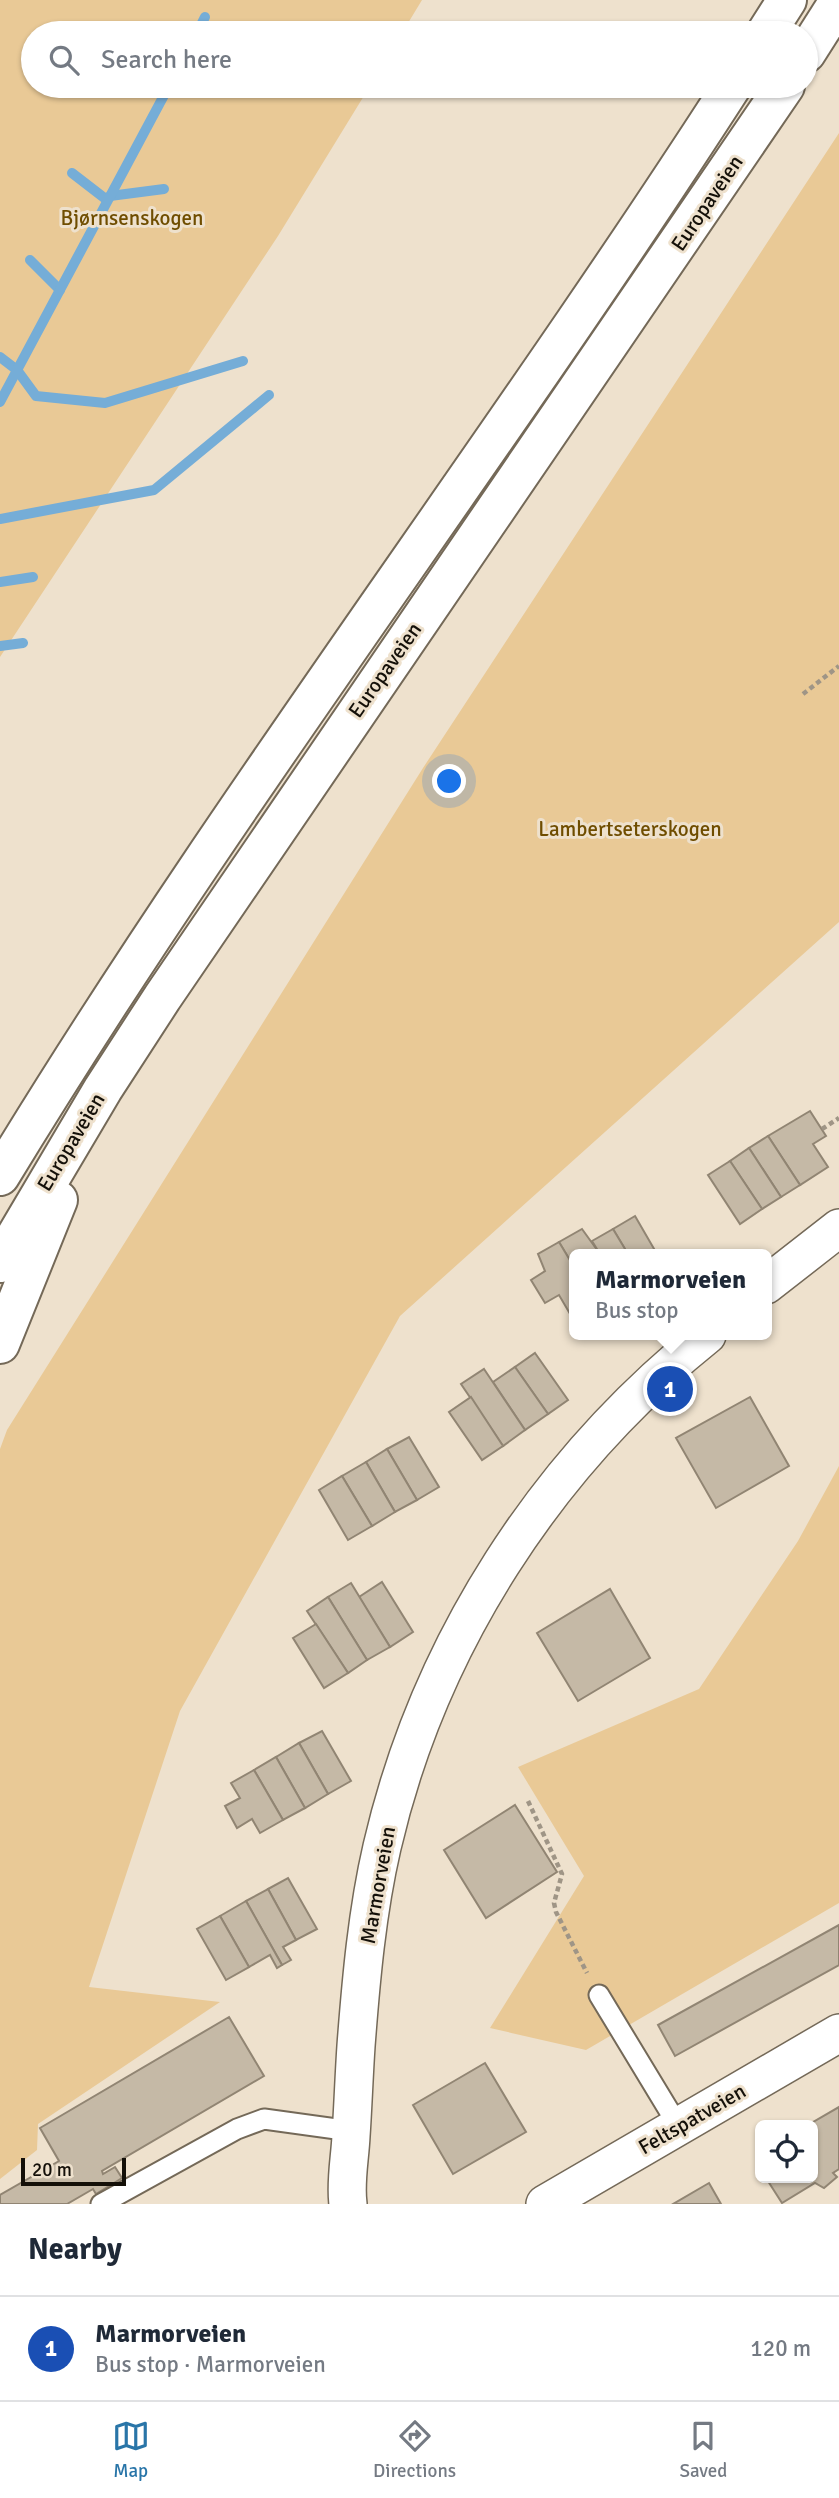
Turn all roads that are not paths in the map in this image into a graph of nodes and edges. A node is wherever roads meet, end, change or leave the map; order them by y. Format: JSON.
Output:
{"nodes":[{"id":1,"x":787,"y":0,"type":"edge"},
{"id":2,"x":839,"y":1,"type":"edge"},
{"id":3,"x":774,"y":21,"type":"edge"},
{"id":4,"x":818,"y":34,"type":"edge"},
{"id":5,"x":724,"y":98,"type":"edge"},
{"id":6,"x":777,"y":98,"type":"edge"},
{"id":7,"x":103,"y":1089,"type":"junction"},
{"id":8,"x":0,"y":1176,"type":"edge"},
{"id":9,"x":839,"y":1228,"type":"edge"},
{"id":10,"x":0,"y":1263,"type":"edge"},
{"id":11,"x":772,"y":1280,"type":"edge"},
{"id":12,"x":701,"y":1340,"type":"edge"},
{"id":13,"x":0,"y":1344,"type":"edge"},
{"id":14,"x":599,"y":1995,"type":"road end"},
{"id":15,"x":839,"y":2033,"type":"edge"},
{"id":16,"x":679,"y":2127,"type":"junction"},
{"id":17,"x":351,"y":2131,"type":"junction"},
{"id":18,"x":101,"y":2204,"type":"edge"},
{"id":19,"x":348,"y":2204,"type":"edge"},
{"id":20,"x":545,"y":2204,"type":"edge"}],
"edges":[{"from":1,"to":3,"type":"highway"},
{"from":2,"to":4,"type":"highway"},
{"from":5,"to":8,"type":"highway","name":"Europaveien"},
{"from":6,"to":7,"type":"highway","name":"Europaveien"},
{"from":7,"to":10,"type":"highway","name":"Europaveien"},
{"from":7,"to":13,"type":"highway"},
{"from":9,"to":11,"type":"street"},
{"from":12,"to":17,"type":"street","name":"Marmorveien"},
{"from":14,"to":16,"type":"lane"},
{"from":15,"to":16,"type":"street","name":"Feltspatveien"},
{"from":16,"to":20,"type":"street","name":"Feltspatveien"},
{"from":17,"to":18,"type":"lane"},
{"from":17,"to":19,"type":"street","name":"Marmorveien"}]}
